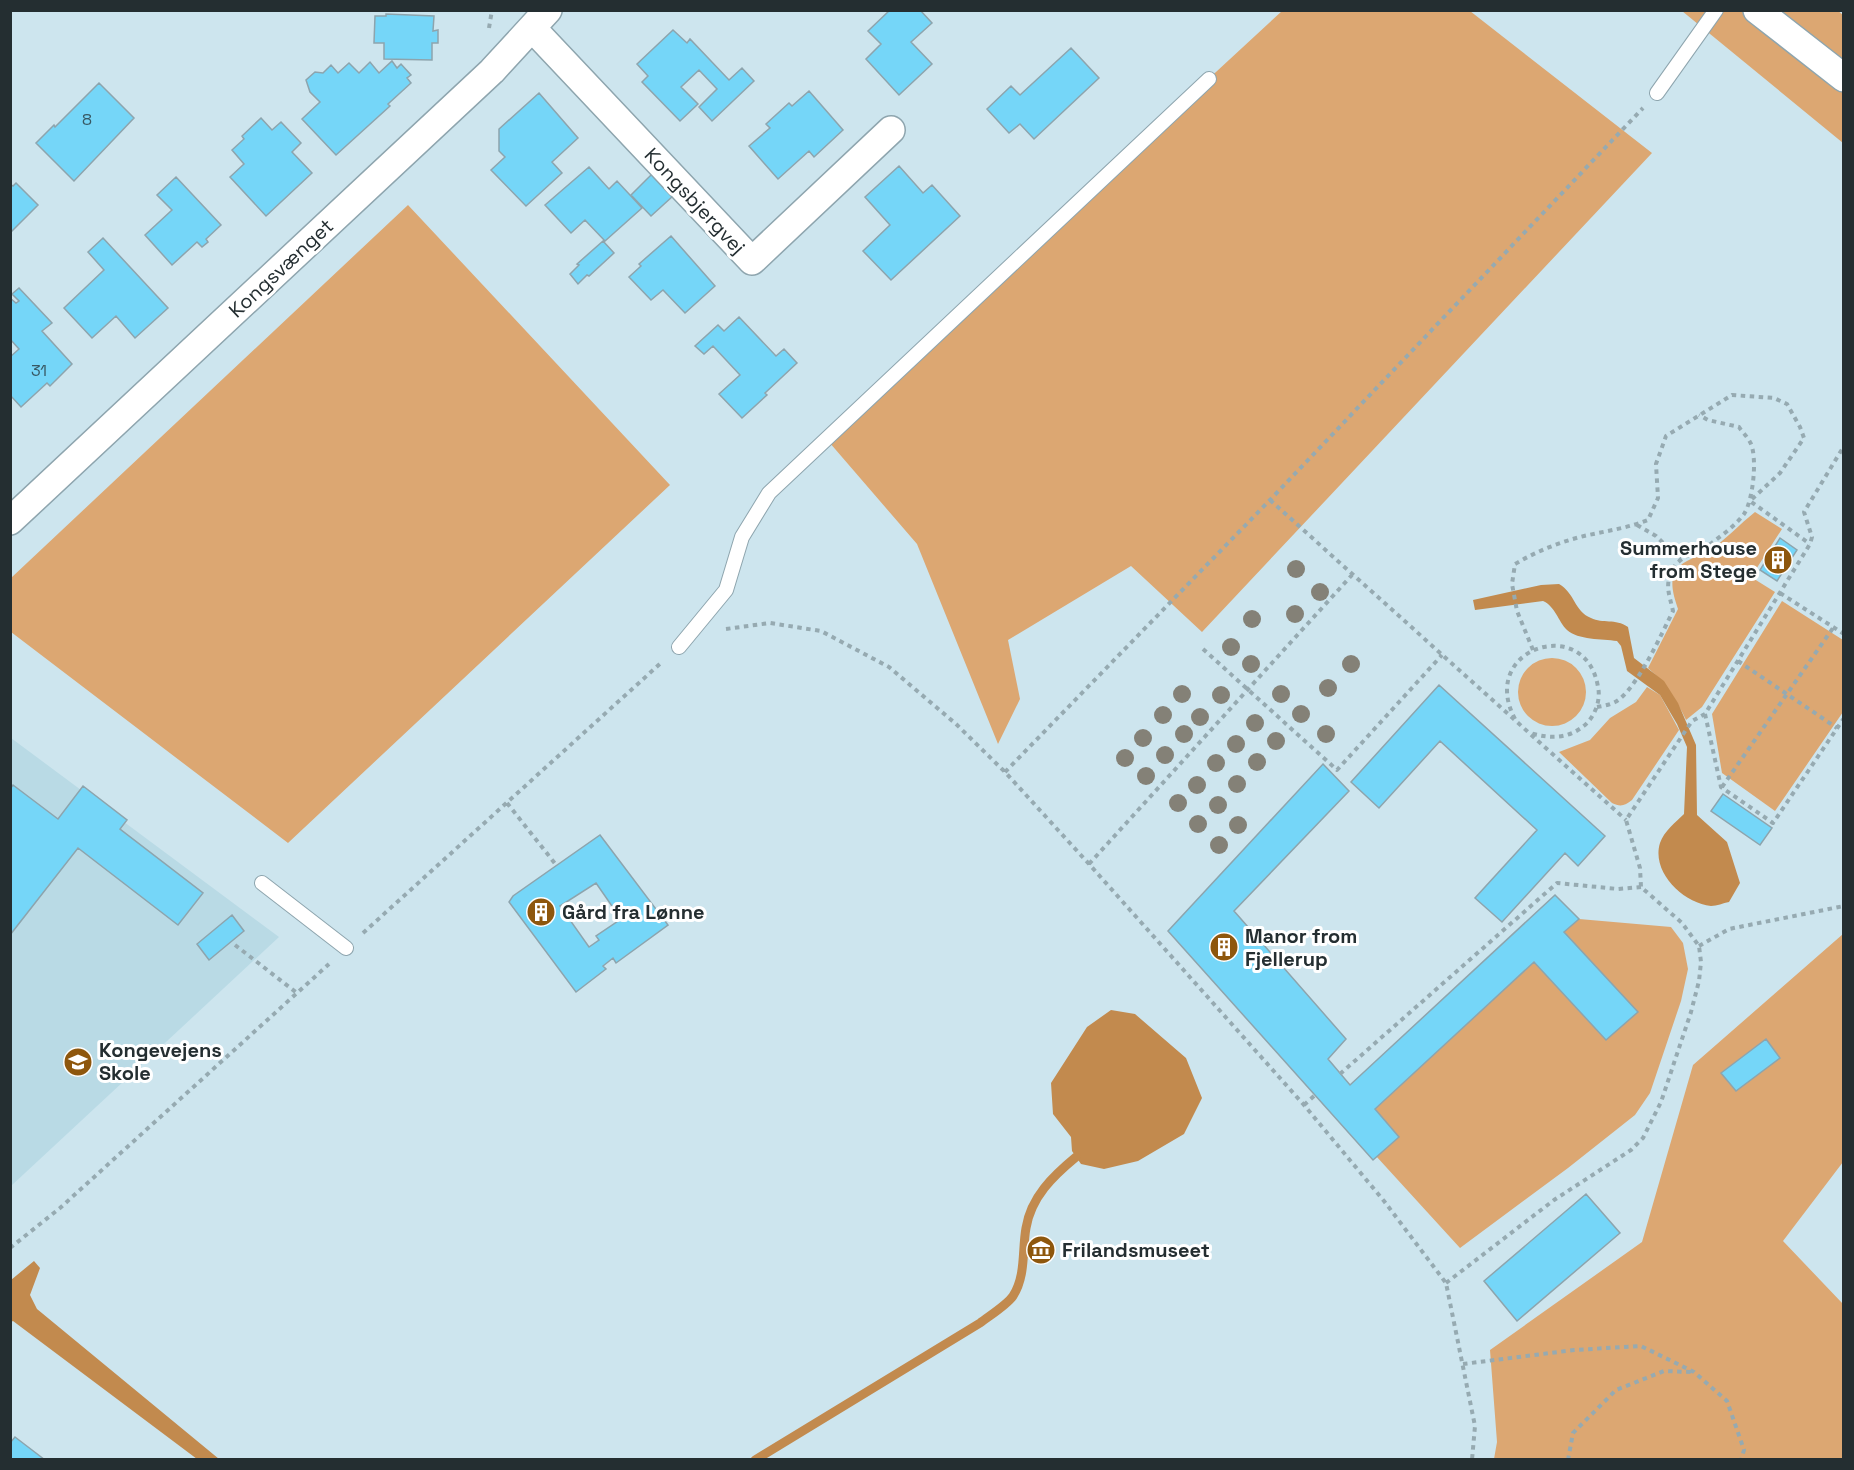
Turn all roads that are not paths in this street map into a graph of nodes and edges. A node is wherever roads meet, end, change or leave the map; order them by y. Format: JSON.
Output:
{"nodes":[{"id":1,"x":1716,"y":10,"type":"edge"},
{"id":2,"x":1757,"y":10,"type":"edge"},
{"id":3,"x":540,"y":20,"type":"edge"},
{"id":4,"x":1844,"y":78,"type":"edge"},
{"id":5,"x":1209,"y":79,"type":"dead end"},
{"id":6,"x":1657,"y":93,"type":"road end"},
{"id":7,"x":891,"y":130,"type":"dead end"},
{"id":8,"x":10,"y":521,"type":"edge"},
{"id":9,"x":679,"y":647,"type":"road end"},
{"id":10,"x":262,"y":883,"type":"dead end"},
{"id":11,"x":346,"y":948,"type":"road end"}],
"edges":[{"from":1,"to":6,"type":"lane"},
{"from":2,"to":4,"type":"street"},
{"from":3,"to":7,"type":"street","name":"Kongsbjergvej"},
{"from":3,"to":8,"type":"street","name":"Kongsvænget"},
{"from":5,"to":9,"type":"lane"},
{"from":10,"to":11,"type":"lane"}]}
